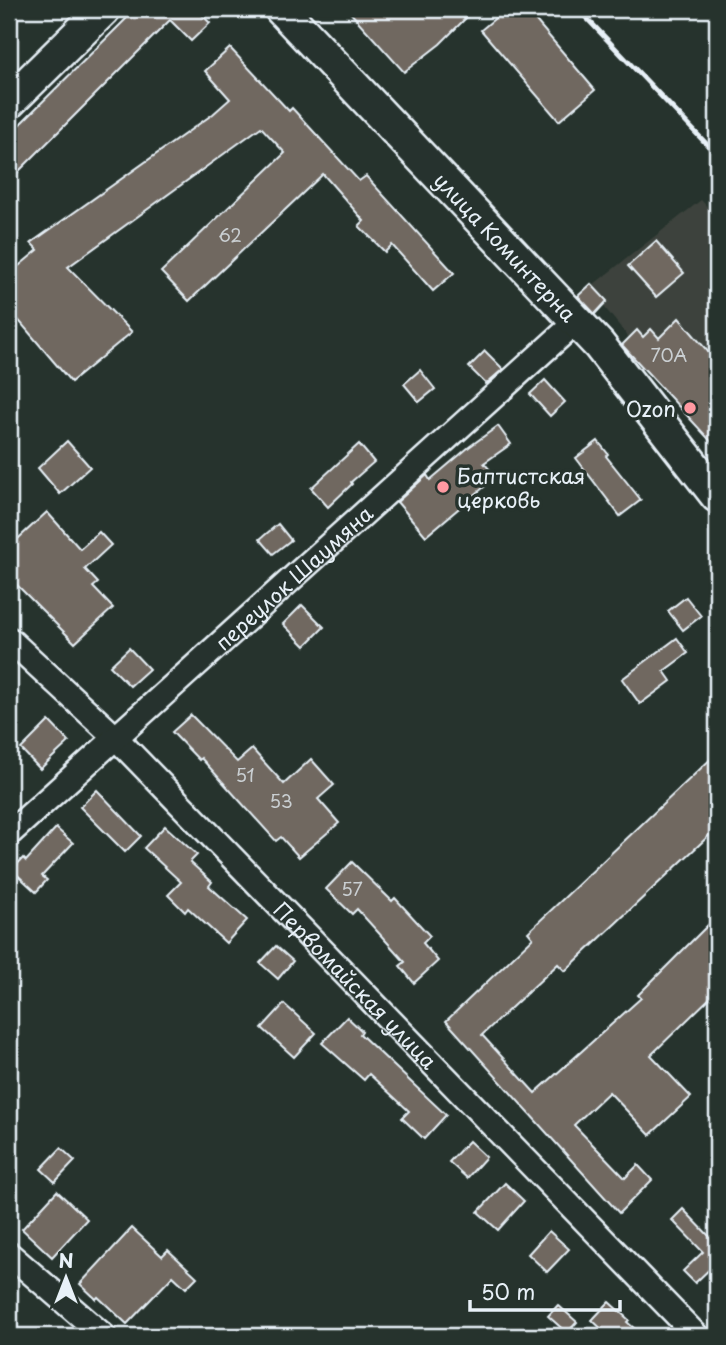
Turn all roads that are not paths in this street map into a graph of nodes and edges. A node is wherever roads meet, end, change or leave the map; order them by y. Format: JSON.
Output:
{"nodes":[{"id":1,"x":104,"y":9,"type":"edge"},
{"id":2,"x":281,"y":9,"type":"edge"},
{"id":3,"x":9,"y":102,"type":"edge"},
{"id":4,"x":577,"y":321,"type":"junction"},
{"id":5,"x":717,"y":496,"type":"edge"},
{"id":6,"x":9,"y":639,"type":"edge"},
{"id":7,"x":116,"y":737,"type":"junction"},
{"id":8,"x":9,"y":834,"type":"edge"},
{"id":9,"x":9,"y":1254,"type":"edge"},
{"id":10,"x":104,"y":1336,"type":"edge"},
{"id":11,"x":697,"y":1336,"type":"edge"}],
"edges":[{"from":1,"to":3,"type":"street"},
{"from":2,"to":4,"type":"street","name":"улица Коминтерна"},
{"from":4,"to":5,"type":"street","name":"улица Коминтерна"},
{"from":4,"to":7,"type":"street","name":"переулок Шаумяна"},
{"from":6,"to":7,"type":"street","name":"Первомайская улица"},
{"from":7,"to":8,"type":"street","name":"переулок Шаумяна"},
{"from":7,"to":11,"type":"street","name":"Первомайская улица"},
{"from":9,"to":10,"type":"street"}]}
